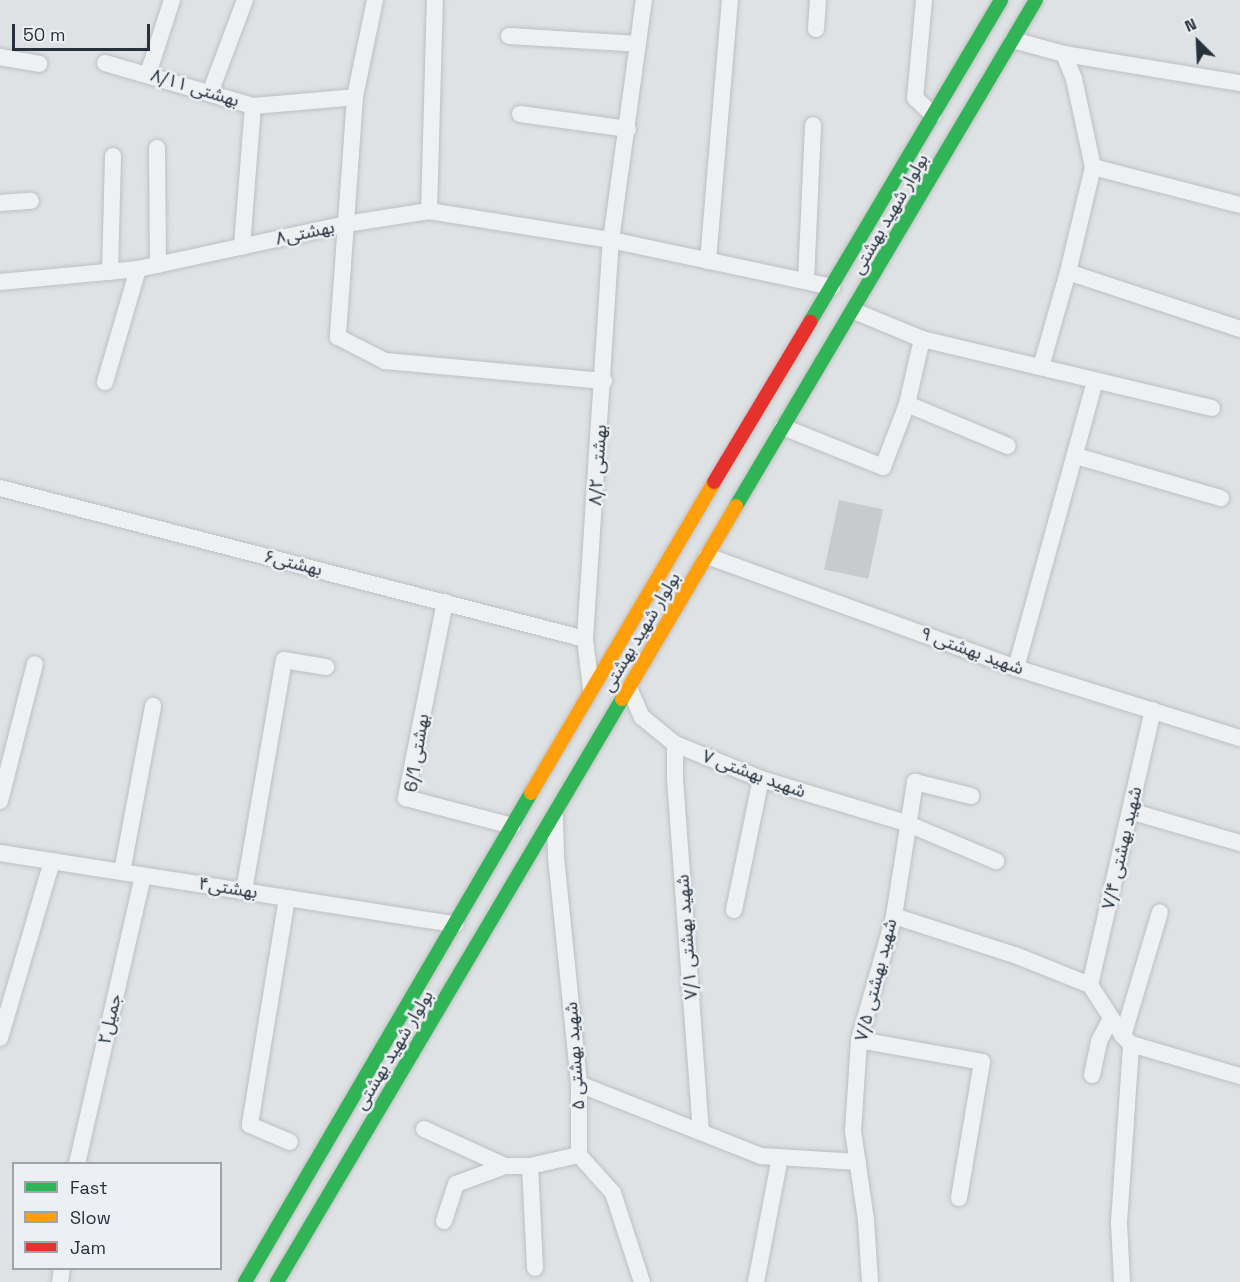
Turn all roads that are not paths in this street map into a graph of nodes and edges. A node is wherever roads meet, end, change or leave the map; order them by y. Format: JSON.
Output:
{"nodes":[{"id":1,"x":172,"y":0,"type":"edge"},
{"id":2,"x":245,"y":0,"type":"edge"},
{"id":3,"x":375,"y":0,"type":"edge"},
{"id":4,"x":435,"y":0,"type":"edge"},
{"id":5,"x":644,"y":0,"type":"edge"},
{"id":6,"x":730,"y":0,"type":"edge"},
{"id":7,"x":818,"y":0,"type":"edge"},
{"id":8,"x":924,"y":0,"type":"edge"},
{"id":9,"x":1001,"y":0,"type":"edge"},
{"id":10,"x":1036,"y":0,"type":"edge"},
{"id":11,"x":816,"y":29,"type":"dead end"},
{"id":12,"x":508,"y":36,"type":"dead end"},
{"id":13,"x":1012,"y":40,"type":"junction"},
{"id":14,"x":638,"y":44,"type":"junction"},
{"id":15,"x":1064,"y":54,"type":"junction"},
{"id":16,"x":0,"y":57,"type":"edge"},
{"id":17,"x":105,"y":63,"type":"dead end"},
{"id":18,"x":39,"y":64,"type":"dead end"},
{"id":19,"x":148,"y":74,"type":"junction"},
{"id":20,"x":1240,"y":83,"type":"edge"},
{"id":21,"x":210,"y":93,"type":"junction"},
{"id":22,"x":355,"y":97,"type":"junction"},
{"id":23,"x":253,"y":106,"type":"junction"},
{"id":24,"x":520,"y":114,"type":"dead end"},
{"id":25,"x":933,"y":115,"type":"junction"},
{"id":26,"x":813,"y":125,"type":"dead end"},
{"id":27,"x":628,"y":129,"type":"junction"},
{"id":28,"x":157,"y":148,"type":"dead end"},
{"id":29,"x":112,"y":156,"type":"dead end"},
{"id":30,"x":1093,"y":167,"type":"junction"},
{"id":31,"x":31,"y":201,"type":"dead end"},
{"id":32,"x":0,"y":203,"type":"edge"},
{"id":33,"x":1240,"y":205,"type":"edge"},
{"id":34,"x":429,"y":211,"type":"junction"},
{"id":35,"x":346,"y":224,"type":"junction"},
{"id":36,"x":611,"y":240,"type":"junction"},
{"id":37,"x":242,"y":247,"type":"junction"},
{"id":38,"x":708,"y":261,"type":"junction"},
{"id":39,"x":158,"y":265,"type":"junction"},
{"id":40,"x":138,"y":269,"type":"junction"},
{"id":41,"x":110,"y":272,"type":"junction"},
{"id":42,"x":1068,"y":272,"type":"junction"},
{"id":43,"x":0,"y":282,"type":"edge"},
{"id":44,"x":806,"y":282,"type":"junction"},
{"id":45,"x":832,"y":287,"type":"junction"},
{"id":46,"x":854,"y":311,"type":"junction"},
{"id":47,"x":1240,"y":329,"type":"edge"},
{"id":48,"x":922,"y":339,"type":"junction"},
{"id":49,"x":1041,"y":368,"type":"junction"},
{"id":50,"x":604,"y":381,"type":"junction"},
{"id":51,"x":105,"y":382,"type":"dead end"},
{"id":52,"x":1095,"y":382,"type":"junction"},
{"id":53,"x":907,"y":404,"type":"junction"},
{"id":54,"x":1212,"y":408,"type":"dead end"},
{"id":55,"x":783,"y":427,"type":"junction"},
{"id":56,"x":1008,"y":446,"type":"dead end"},
{"id":57,"x":1076,"y":456,"type":"junction"},
{"id":58,"x":0,"y":488,"type":"edge"},
{"id":59,"x":1221,"y":498,"type":"dead end"},
{"id":60,"x":707,"y":556,"type":"junction"},
{"id":61,"x":445,"y":602,"type":"junction"},
{"id":62,"x":585,"y":639,"type":"junction"},
{"id":63,"x":35,"y":663,"type":"dead end"},
{"id":64,"x":326,"y":667,"type":"dead end"},
{"id":65,"x":1016,"y":668,"type":"junction"},
{"id":66,"x":629,"y":688,"type":"junction"},
{"id":67,"x":591,"y":690,"type":"junction"},
{"id":68,"x":153,"y":706,"type":"dead end"},
{"id":69,"x":1153,"y":710,"type":"junction"},
{"id":70,"x":1240,"y":738,"type":"edge"},
{"id":71,"x":675,"y":744,"type":"junction"},
{"id":72,"x":760,"y":779,"type":"junction"},
{"id":73,"x":971,"y":796,"type":"dead end"},
{"id":74,"x":0,"y":801,"type":"edge"},
{"id":75,"x":1130,"y":811,"type":"junction"},
{"id":76,"x":555,"y":813,"type":"junction"},
{"id":77,"x":906,"y":823,"type":"junction"},
{"id":78,"x":512,"y":826,"type":"junction"},
{"id":79,"x":1240,"y":843,"type":"edge"},
{"id":80,"x":0,"y":853,"type":"edge"},
{"id":81,"x":52,"y":861,"type":"junction"},
{"id":82,"x":996,"y":861,"type":"dead end"},
{"id":83,"x":122,"y":872,"type":"junction"},
{"id":84,"x":143,"y":875,"type":"junction"},
{"id":85,"x":244,"y":891,"type":"junction"},
{"id":86,"x":287,"y":898,"type":"junction"},
{"id":87,"x":734,"y":910,"type":"dead end"},
{"id":88,"x":1160,"y":912,"type":"dead end"},
{"id":89,"x":894,"y":916,"type":"junction"},
{"id":90,"x":455,"y":924,"type":"junction"},
{"id":91,"x":1090,"y":985,"type":"junction"},
{"id":92,"x":1111,"y":1017,"type":"junction"},
{"id":93,"x":0,"y":1038,"type":"edge"},
{"id":94,"x":859,"y":1040,"type":"junction"},
{"id":95,"x":1127,"y":1040,"type":"junction"},
{"id":96,"x":1092,"y":1075,"type":"dead end"},
{"id":97,"x":1240,"y":1076,"type":"edge"},
{"id":98,"x":579,"y":1084,"type":"junction"},
{"id":99,"x":424,"y":1129,"type":"dead end"},
{"id":100,"x":701,"y":1130,"type":"junction"},
{"id":101,"x":290,"y":1142,"type":"dead end"},
{"id":102,"x":579,"y":1155,"type":"junction"},
{"id":103,"x":780,"y":1157,"type":"junction"},
{"id":104,"x":77,"y":1162,"type":"edge"},
{"id":105,"x":858,"y":1162,"type":"junction"},
{"id":106,"x":505,"y":1166,"type":"junction"},
{"id":107,"x":530,"y":1166,"type":"junction"},
{"id":108,"x":959,"y":1198,"type":"dead end"},
{"id":109,"x":444,"y":1221,"type":"dead end"},
{"id":110,"x":534,"y":1268,"type":"dead end"},
{"id":111,"x":245,"y":1282,"type":"edge"},
{"id":112,"x":277,"y":1282,"type":"edge"},
{"id":113,"x":642,"y":1282,"type":"edge"},
{"id":114,"x":756,"y":1282,"type":"edge"},
{"id":115,"x":870,"y":1282,"type":"edge"},
{"id":116,"x":1122,"y":1282,"type":"edge"}],
"edges":[{"from":1,"to":19,"type":"street"},
{"from":2,"to":21,"type":"street"},
{"from":3,"to":22,"type":"street"},
{"from":4,"to":34,"type":"street"},
{"from":5,"to":14,"type":"street","name":"بهشتی ۸/۲"},
{"from":6,"to":38,"type":"street"},
{"from":7,"to":11,"type":"street"},
{"from":8,"to":25,"type":"street"},
{"from":9,"to":25,"type":"main road","name":"بولوار شهید بهشتی"},
{"from":10,"to":13,"type":"main road","name":"بولوار شهید بهشتی"},
{"from":12,"to":14,"type":"street"},
{"from":13,"to":15,"type":"street"},
{"from":13,"to":46,"type":"main road","name":"بولوار شهید بهشتی"},
{"from":14,"to":27,"type":"street","name":"بهشتی ۸/۲"},
{"from":15,"to":20,"type":"street"},
{"from":15,"to":30,"type":"street"},
{"from":16,"to":18,"type":"street"},
{"from":17,"to":19,"type":"street","name":"بهشتی ۸/۱۱"},
{"from":19,"to":21,"type":"street","name":"بهشتی ۸/۱۱"},
{"from":21,"to":23,"type":"street","name":"بهشتی ۸/۱۱"},
{"from":22,"to":23,"type":"street"},
{"from":22,"to":35,"type":"street"},
{"from":23,"to":37,"type":"street","name":"بهشتی ۸/۱۱"},
{"from":24,"to":27,"type":"street"},
{"from":25,"to":45,"type":"main road","name":"بولوار شهید بهشتی"},
{"from":26,"to":44,"type":"street"},
{"from":27,"to":36,"type":"street","name":"بهشتی ۸/۲"},
{"from":28,"to":39,"type":"street"},
{"from":29,"to":41,"type":"street"},
{"from":30,"to":33,"type":"street"},
{"from":30,"to":42,"type":"street"},
{"from":31,"to":32,"type":"street"},
{"from":34,"to":35,"type":"street","name":"بهشتی۸"},
{"from":34,"to":36,"type":"street","name":"بهشتی۸"},
{"from":35,"to":37,"type":"street","name":"بهشتی۸"},
{"from":35,"to":50,"type":"street"},
{"from":36,"to":38,"type":"street","name":"بهشتی۸"},
{"from":36,"to":50,"type":"street","name":"بهشتی ۸/۲"},
{"from":37,"to":39,"type":"street","name":"بهشتی۸"},
{"from":38,"to":44,"type":"street","name":"بهشتی۸"},
{"from":39,"to":40,"type":"street","name":"بهشتی۸"},
{"from":40,"to":41,"type":"street","name":"بهشتی۸"},
{"from":40,"to":51,"type":"street"},
{"from":41,"to":43,"type":"street","name":"بهشتی۸"},
{"from":42,"to":47,"type":"street"},
{"from":42,"to":49,"type":"street"},
{"from":44,"to":45,"type":"street","name":"بهشتی۸"},
{"from":45,"to":67,"type":"main road","name":"بولوار شهید بهشتی"},
{"from":46,"to":48,"type":"street"},
{"from":46,"to":55,"type":"main road","name":"بولوار شهید بهشتی"},
{"from":48,"to":49,"type":"street"},
{"from":48,"to":53,"type":"street"},
{"from":49,"to":52,"type":"street"},
{"from":50,"to":62,"type":"street","name":"بهشتی ۸/۲"},
{"from":52,"to":54,"type":"street"},
{"from":52,"to":57,"type":"street"},
{"from":53,"to":55,"type":"street"},
{"from":53,"to":56,"type":"street"},
{"from":55,"to":60,"type":"main road","name":"بولوار شهید بهشتی"},
{"from":57,"to":59,"type":"street"},
{"from":57,"to":65,"type":"street"},
{"from":58,"to":61,"type":"street","name":"بهشتی۶"},
{"from":60,"to":65,"type":"street","name":"شهید بهشتی ۹"},
{"from":60,"to":66,"type":"main road","name":"بولوار شهید بهشتی"},
{"from":61,"to":62,"type":"street","name":"بهشتی۶"},
{"from":61,"to":78,"type":"street","name":"بهشتی 6/1"},
{"from":62,"to":67,"type":"street","name":"بهشتی ۸/۲"},
{"from":63,"to":74,"type":"street"},
{"from":64,"to":85,"type":"street"},
{"from":65,"to":69,"type":"street","name":"شهید بهشتی ۹"},
{"from":66,"to":71,"type":"street","name":"شهید بهشتی ۷"},
{"from":66,"to":76,"type":"main road","name":"بولوار شهید بهشتی"},
{"from":67,"to":78,"type":"main road","name":"بولوار شهید بهشتی"},
{"from":68,"to":83,"type":"street"},
{"from":69,"to":70,"type":"street","name":"شهید بهشتی ۹"},
{"from":69,"to":75,"type":"street","name":"شهید بهشتی ۷/۴"},
{"from":71,"to":72,"type":"street","name":"شهید بهشتی ۷"},
{"from":71,"to":100,"type":"street","name":"شهید بهشتی ۷/۱"},
{"from":72,"to":77,"type":"street","name":"شهید بهشتی ۷"},
{"from":72,"to":87,"type":"street"},
{"from":73,"to":77,"type":"street","name":"شهید بهشتی ۷/۵"},
{"from":75,"to":79,"type":"street"},
{"from":75,"to":91,"type":"street","name":"شهید بهشتی ۷/۴"},
{"from":76,"to":98,"type":"street","name":"شهید بهشتی ۵"},
{"from":76,"to":112,"type":"main road","name":"بولوار شهید بهشتی"},
{"from":77,"to":82,"type":"street","name":"شهید بهشتی ۷"},
{"from":77,"to":89,"type":"street","name":"شهید بهشتی ۷/۵"},
{"from":78,"to":90,"type":"main road","name":"بولوار شهید بهشتی"},
{"from":80,"to":81,"type":"street","name":"بهشتی۴"},
{"from":81,"to":83,"type":"street","name":"بهشتی۴"},
{"from":81,"to":93,"type":"street"},
{"from":83,"to":84,"type":"street","name":"بهشتی۴"},
{"from":84,"to":85,"type":"street","name":"بهشتی۴"},
{"from":84,"to":104,"type":"street","name":"جمیل۲"},
{"from":85,"to":86,"type":"street","name":"بهشتی۴"},
{"from":86,"to":90,"type":"street","name":"بهشتی۴"},
{"from":86,"to":101,"type":"street"},
{"from":88,"to":95,"type":"street"},
{"from":89,"to":91,"type":"street"},
{"from":89,"to":94,"type":"street","name":"شهید بهشتی ۷/۵"},
{"from":90,"to":111,"type":"main road","name":"بولوار شهید بهشتی"},
{"from":91,"to":92,"type":"street"},
{"from":92,"to":95,"type":"street"},
{"from":92,"to":96,"type":"street"},
{"from":94,"to":105,"type":"street","name":"شهید بهشتی ۷/۵"},
{"from":94,"to":108,"type":"street"},
{"from":95,"to":97,"type":"street"},
{"from":95,"to":116,"type":"street"},
{"from":98,"to":100,"type":"street"},
{"from":98,"to":102,"type":"street","name":"شهید بهشتی ۵"},
{"from":99,"to":106,"type":"street"},
{"from":100,"to":103,"type":"street"},
{"from":102,"to":107,"type":"street"},
{"from":102,"to":113,"type":"street"},
{"from":103,"to":105,"type":"street"},
{"from":103,"to":114,"type":"street"},
{"from":105,"to":115,"type":"street","name":"شهید بهشتی ۷/۵"},
{"from":106,"to":107,"type":"street"},
{"from":106,"to":109,"type":"street"},
{"from":107,"to":110,"type":"street"}]}
